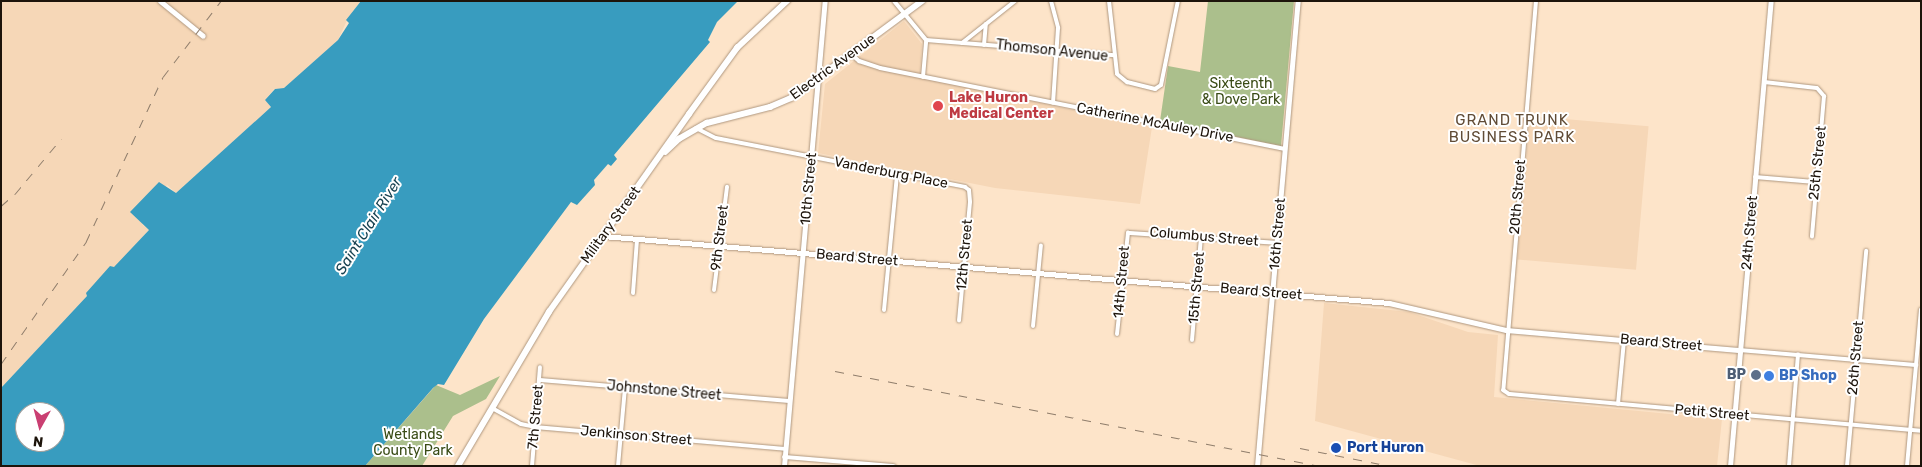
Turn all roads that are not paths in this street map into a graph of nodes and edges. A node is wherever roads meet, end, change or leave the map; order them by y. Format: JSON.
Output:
{"nodes":[{"id":1,"x":160,"y":1,"type":"edge"},
{"id":2,"x":787,"y":1,"type":"edge"},
{"id":3,"x":825,"y":1,"type":"edge"},
{"id":4,"x":894,"y":1,"type":"edge"},
{"id":5,"x":922,"y":1,"type":"edge"},
{"id":6,"x":1015,"y":1,"type":"edge"},
{"id":7,"x":1051,"y":1,"type":"edge"},
{"id":8,"x":1109,"y":1,"type":"edge"},
{"id":9,"x":1178,"y":1,"type":"edge"},
{"id":10,"x":1298,"y":1,"type":"edge"},
{"id":11,"x":1536,"y":1,"type":"edge"},
{"id":12,"x":1771,"y":1,"type":"edge"},
{"id":13,"x":904,"y":15,"type":"junction"},
{"id":14,"x":986,"y":24,"type":"junction"},
{"id":15,"x":203,"y":36,"type":"dead end"},
{"id":16,"x":926,"y":40,"type":"junction"},
{"id":17,"x":962,"y":43,"type":"junction"},
{"id":18,"x":984,"y":45,"type":"junction"},
{"id":19,"x":1058,"y":51,"type":"junction"},
{"id":20,"x":851,"y":54,"type":"junction"},
{"id":21,"x":1114,"y":55,"type":"junction"},
{"id":22,"x":923,"y":76,"type":"junction"},
{"id":23,"x":818,"y":81,"type":"junction"},
{"id":24,"x":1764,"y":82,"type":"junction"},
{"id":25,"x":1054,"y":103,"type":"junction"},
{"id":26,"x":688,"y":114,"type":"junction"},
{"id":27,"x":695,"y":129,"type":"junction"},
{"id":28,"x":1285,"y":150,"type":"junction"},
{"id":29,"x":812,"y":158,"type":"junction"},
{"id":30,"x":658,"y":159,"type":"junction"},
{"id":31,"x":897,"y":174,"type":"junction"},
{"id":32,"x":1755,"y":177,"type":"junction"},
{"id":33,"x":1815,"y":182,"type":"junction"},
{"id":34,"x":727,"y":186,"type":"dead end"},
{"id":35,"x":969,"y":190,"type":"joint"},
{"id":36,"x":1131,"y":232,"type":"joint"},
{"id":37,"x":603,"y":236,"type":"junction"},
{"id":38,"x":1201,"y":236,"type":"junction"},
{"id":39,"x":1812,"y":236,"type":"dead end"},
{"id":40,"x":638,"y":240,"type":"junction"},
{"id":41,"x":1277,"y":243,"type":"junction"},
{"id":42,"x":1041,"y":244,"type":"dead end"},
{"id":43,"x":718,"y":247,"type":"junction"},
{"id":44,"x":1866,"y":251,"type":"dead end"},
{"id":45,"x":802,"y":254,"type":"junction"},
{"id":46,"x":889,"y":261,"type":"junction"},
{"id":47,"x":964,"y":267,"type":"junction"},
{"id":48,"x":1038,"y":273,"type":"junction"},
{"id":49,"x":1122,"y":280,"type":"junction"},
{"id":50,"x":1197,"y":286,"type":"junction"},
{"id":51,"x":714,"y":290,"type":"dead end"},
{"id":52,"x":1273,"y":292,"type":"junction"},
{"id":53,"x":633,"y":293,"type":"dead end"},
{"id":54,"x":884,"y":310,"type":"dead end"},
{"id":55,"x":1921,"y":310,"type":"edge"},
{"id":56,"x":959,"y":320,"type":"dead end"},
{"id":57,"x":1033,"y":326,"type":"dead end"},
{"id":58,"x":1506,"y":330,"type":"junction"},
{"id":59,"x":1117,"y":334,"type":"dead end"},
{"id":60,"x":1192,"y":340,"type":"dead end"},
{"id":61,"x":1624,"y":340,"type":"junction"},
{"id":62,"x":1738,"y":350,"type":"junction"},
{"id":63,"x":1798,"y":354,"type":"junction"},
{"id":64,"x":1856,"y":360,"type":"junction"},
{"id":65,"x":1916,"y":365,"type":"junction"},
{"id":66,"x":540,"y":368,"type":"dead end"},
{"id":67,"x":540,"y":380,"type":"junction"},
{"id":68,"x":625,"y":388,"type":"junction"},
{"id":69,"x":1505,"y":392,"type":"joint"},
{"id":70,"x":789,"y":401,"type":"junction"},
{"id":71,"x":1618,"y":404,"type":"junction"},
{"id":72,"x":492,"y":408,"type":"junction"},
{"id":73,"x":1732,"y":414,"type":"junction"},
{"id":74,"x":1792,"y":420,"type":"junction"},
{"id":75,"x":1851,"y":424,"type":"junction"},
{"id":76,"x":535,"y":427,"type":"junction"},
{"id":77,"x":1910,"y":430,"type":"junction"},
{"id":78,"x":1921,"y":431,"type":"edge"},
{"id":79,"x":621,"y":435,"type":"junction"},
{"id":80,"x":785,"y":449,"type":"junction"},
{"id":81,"x":784,"y":457,"type":"junction"},
{"id":82,"x":872,"y":465,"type":"edge"},
{"id":83,"x":458,"y":466,"type":"edge"},
{"id":84,"x":532,"y":466,"type":"edge"},
{"id":85,"x":618,"y":466,"type":"edge"},
{"id":86,"x":784,"y":466,"type":"edge"},
{"id":87,"x":894,"y":466,"type":"edge"},
{"id":88,"x":1258,"y":466,"type":"edge"},
{"id":89,"x":1730,"y":466,"type":"edge"},
{"id":90,"x":1790,"y":466,"type":"edge"},
{"id":91,"x":1847,"y":466,"type":"edge"},
{"id":92,"x":1907,"y":466,"type":"edge"}],
"edges":[{"from":1,"to":15,"type":"street"},
{"from":2,"to":26,"type":"main road","name":"Military Street"},
{"from":3,"to":23,"type":"street","name":"10th Street"},
{"from":4,"to":13,"type":"street"},
{"from":5,"to":13,"type":"main road","name":"Electric Avenue"},
{"from":6,"to":14,"type":"street"},
{"from":7,"to":19,"type":"street"},
{"from":8,"to":21,"type":"street"},
{"from":9,"to":21,"type":"street","name":"Thomson Avenue"},
{"from":10,"to":28,"type":"street","name":"16th Street"},
{"from":11,"to":58,"type":"street","name":"20th Street"},
{"from":12,"to":24,"type":"street","name":"24th Street"},
{"from":13,"to":16,"type":"street"},
{"from":13,"to":20,"type":"main road","name":"Electric Avenue"},
{"from":14,"to":17,"type":"street"},
{"from":14,"to":18,"type":"street"},
{"from":16,"to":17,"type":"street","name":"Thomson Avenue"},
{"from":16,"to":22,"type":"street"},
{"from":17,"to":18,"type":"street","name":"Thomson Avenue"},
{"from":18,"to":19,"type":"street","name":"Thomson Avenue"},
{"from":19,"to":21,"type":"street","name":"Thomson Avenue"},
{"from":19,"to":25,"type":"street"},
{"from":20,"to":22,"type":"street","name":"Catherine McAuley Drive"},
{"from":20,"to":23,"type":"main road","name":"Electric Avenue"},
{"from":22,"to":25,"type":"street","name":"Catherine McAuley Drive"},
{"from":23,"to":27,"type":"main road","name":"Electric Avenue"},
{"from":23,"to":29,"type":"street","name":"10th Street"},
{"from":24,"to":32,"type":"street","name":"24th Street"},
{"from":24,"to":33,"type":"street","name":"25th Street"},
{"from":25,"to":28,"type":"street","name":"Catherine McAuley Drive"},
{"from":26,"to":27,"type":"main road"},
{"from":26,"to":30,"type":"main road","name":"Military Street"},
{"from":27,"to":29,"type":"street","name":"Vanderburg Place"},
{"from":27,"to":30,"type":"main road","name":"Electric Avenue"},
{"from":28,"to":41,"type":"street","name":"16th Street"},
{"from":29,"to":31,"type":"street","name":"Vanderburg Place"},
{"from":29,"to":45,"type":"street","name":"10th Street"},
{"from":30,"to":37,"type":"main road","name":"Military Street"},
{"from":31,"to":35,"type":"street","name":"Vanderburg Place"},
{"from":31,"to":46,"type":"street"},
{"from":32,"to":33,"type":"street"},
{"from":32,"to":62,"type":"street","name":"24th Street"},
{"from":33,"to":39,"type":"street","name":"25th Street"},
{"from":34,"to":43,"type":"street","name":"9th Street"},
{"from":35,"to":47,"type":"street","name":"12th Street"},
{"from":36,"to":38,"type":"street","name":"Columbus Street"},
{"from":36,"to":49,"type":"street","name":"14th Street"},
{"from":37,"to":40,"type":"street","name":"Beard Street"},
{"from":37,"to":72,"type":"main road","name":"Military Street"},
{"from":38,"to":41,"type":"street","name":"Columbus Street"},
{"from":38,"to":50,"type":"street","name":"15th Street"},
{"from":40,"to":43,"type":"street","name":"Beard Street"},
{"from":40,"to":53,"type":"street"},
{"from":41,"to":52,"type":"street","name":"16th Street"},
{"from":42,"to":48,"type":"street"},
{"from":43,"to":45,"type":"street","name":"Beard Street"},
{"from":43,"to":51,"type":"street","name":"9th Street"},
{"from":44,"to":64,"type":"street","name":"26th Street"},
{"from":45,"to":46,"type":"street","name":"Beard Street"},
{"from":45,"to":70,"type":"street","name":"10th Street"},
{"from":46,"to":47,"type":"street","name":"Beard Street"},
{"from":46,"to":54,"type":"street"},
{"from":47,"to":48,"type":"street","name":"Beard Street"},
{"from":47,"to":56,"type":"street","name":"12th Street"},
{"from":48,"to":49,"type":"street","name":"Beard Street"},
{"from":48,"to":57,"type":"street"},
{"from":49,"to":50,"type":"street","name":"Beard Street"},
{"from":49,"to":59,"type":"street","name":"14th Street"},
{"from":50,"to":52,"type":"street","name":"Beard Street"},
{"from":50,"to":60,"type":"street","name":"15th Street"},
{"from":52,"to":58,"type":"street","name":"Beard Street"},
{"from":52,"to":88,"type":"street","name":"16th Street"},
{"from":55,"to":65,"type":"street"},
{"from":58,"to":61,"type":"street","name":"Beard Street"},
{"from":58,"to":69,"type":"street","name":"20th Street"},
{"from":61,"to":62,"type":"street","name":"Beard Street"},
{"from":61,"to":71,"type":"street"},
{"from":62,"to":63,"type":"street","name":"Beard Street"},
{"from":62,"to":73,"type":"street","name":"24th Street"},
{"from":63,"to":64,"type":"street","name":"Beard Street"},
{"from":63,"to":74,"type":"street"},
{"from":64,"to":65,"type":"street","name":"Beard Street"},
{"from":64,"to":75,"type":"street","name":"26th Street"},
{"from":65,"to":77,"type":"street"},
{"from":66,"to":67,"type":"street","name":"7th Street"},
{"from":67,"to":68,"type":"street","name":"Johnstone Street"},
{"from":67,"to":76,"type":"street","name":"7th Street"},
{"from":68,"to":70,"type":"street","name":"Johnstone Street"},
{"from":68,"to":79,"type":"street"},
{"from":69,"to":71,"type":"street","name":"Petit Street"},
{"from":70,"to":80,"type":"street","name":"10th Street"},
{"from":71,"to":73,"type":"street","name":"Petit Street"},
{"from":72,"to":76,"type":"street","name":"Jenkinson Street"},
{"from":72,"to":83,"type":"main road","name":"Military Street"},
{"from":73,"to":74,"type":"street","name":"Petit Street"},
{"from":73,"to":89,"type":"street","name":"24th Street"},
{"from":74,"to":75,"type":"street","name":"Petit Street"},
{"from":74,"to":90,"type":"street"},
{"from":75,"to":77,"type":"street","name":"Petit Street"},
{"from":75,"to":91,"type":"street","name":"26th Street"},
{"from":76,"to":79,"type":"street","name":"Jenkinson Street"},
{"from":76,"to":84,"type":"street","name":"7th Street"},
{"from":77,"to":78,"type":"street","name":"Petit Street"},
{"from":77,"to":92,"type":"street"},
{"from":79,"to":80,"type":"street","name":"Jenkinson Street"},
{"from":79,"to":85,"type":"street"},
{"from":80,"to":81,"type":"street","name":"10th Street"},
{"from":81,"to":82,"type":"street"},
{"from":81,"to":86,"type":"street","name":"10th Street"},
{"from":82,"to":87,"type":"street"}]}
